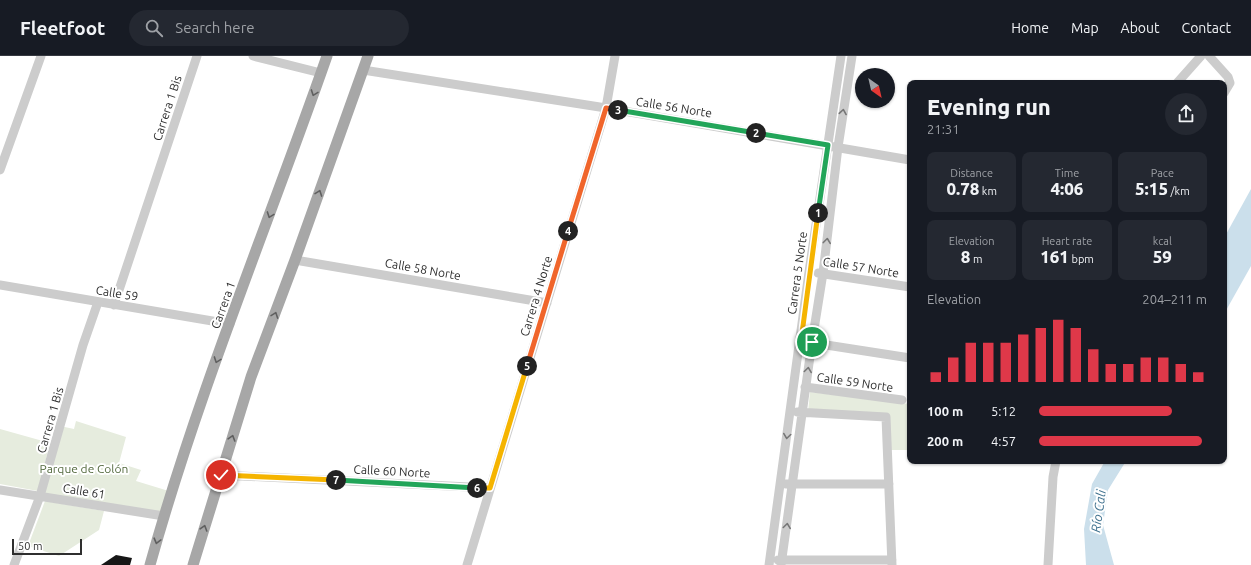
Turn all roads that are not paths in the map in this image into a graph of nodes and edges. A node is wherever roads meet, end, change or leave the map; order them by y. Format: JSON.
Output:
{"nodes":[{"id":1,"x":41,"y":56,"type":"edge"},
{"id":2,"x":197,"y":56,"type":"edge"},
{"id":3,"x":253,"y":56,"type":"edge"},
{"id":4,"x":287,"y":56,"type":"edge"},
{"id":5,"x":327,"y":56,"type":"edge"},
{"id":6,"x":368,"y":56,"type":"edge"},
{"id":7,"x":615,"y":56,"type":"edge"},
{"id":8,"x":841,"y":56,"type":"edge"},
{"id":9,"x":852,"y":56,"type":"edge"},
{"id":10,"x":1201,"y":56,"type":"edge"},
{"id":11,"x":1209,"y":56,"type":"edge"},
{"id":12,"x":277,"y":62,"type":"junction"},
{"id":13,"x":363,"y":70,"type":"junction"},
{"id":14,"x":321,"y":73,"type":"junction"},
{"id":15,"x":1180,"y":80,"type":"edge"},
{"id":16,"x":1227,"y":87,"type":"edge"},
{"id":17,"x":606,"y":108,"type":"junction"},
{"id":18,"x":828,"y":145,"type":"junction"},
{"id":19,"x":838,"y":147,"type":"junction"},
{"id":20,"x":907,"y":159,"type":"edge"},
{"id":21,"x":0,"y":170,"type":"edge"},
{"id":22,"x":295,"y":260,"type":"junction"},
{"id":23,"x":809,"y":272,"type":"junction"},
{"id":24,"x":823,"y":273,"type":"junction"},
{"id":25,"x":0,"y":285,"type":"edge"},
{"id":26,"x":907,"y":287,"type":"edge"},
{"id":27,"x":98,"y":302,"type":"junction"},
{"id":28,"x":547,"y":303,"type":"junction"},
{"id":29,"x":114,"y":305,"type":"junction"},
{"id":30,"x":230,"y":324,"type":"junction"},
{"id":31,"x":801,"y":341,"type":"junction"},
{"id":32,"x":812,"y":342,"type":"junction"},
{"id":33,"x":907,"y":358,"type":"edge"},
{"id":34,"x":805,"y":388,"type":"junction"},
{"id":35,"x":902,"y":400,"type":"dead end"},
{"id":36,"x":791,"y":411,"type":"junction"},
{"id":37,"x":802,"y":412,"type":"junction"},
{"id":38,"x":1055,"y":464,"type":"edge"},
{"id":39,"x":221,"y":475,"type":"junction"},
{"id":40,"x":780,"y":483,"type":"junction"},
{"id":41,"x":792,"y":484,"type":"junction"},
{"id":42,"x":889,"y":484,"type":"junction"},
{"id":43,"x":490,"y":488,"type":"junction"},
{"id":44,"x":0,"y":490,"type":"edge"},
{"id":45,"x":40,"y":496,"type":"junction"},
{"id":46,"x":164,"y":516,"type":"junction"},
{"id":47,"x":769,"y":562,"type":"edge"},
{"id":48,"x":782,"y":562,"type":"edge"},
{"id":49,"x":892,"y":563,"type":"edge"},
{"id":50,"x":14,"y":565,"type":"edge"},
{"id":51,"x":150,"y":565,"type":"edge"},
{"id":52,"x":193,"y":565,"type":"edge"},
{"id":53,"x":467,"y":565,"type":"edge"},
{"id":54,"x":1048,"y":565,"type":"edge"}],
"edges":[{"from":1,"to":21,"type":"street"},
{"from":2,"to":29,"type":"street","name":"Carrera 1 Bis"},
{"from":3,"to":12,"type":"street"},
{"from":4,"to":12,"type":"street"},
{"from":5,"to":14,"type":"main road","name":"Carrera 1"},
{"from":6,"to":13,"type":"main road"},
{"from":7,"to":17,"type":"street","name":"Carrera 4 Norte"},
{"from":8,"to":18,"type":"street","name":"Carrera 5 Norte"},
{"from":19,"to":9,"type":"street","name":"Carrera 5 Norte","one_way":true},
{"from":10,"to":15,"type":"street"},
{"from":11,"to":16,"type":"street"},
{"from":12,"to":14,"type":"street"},
{"from":13,"to":17,"type":"street","name":"Calle 56 Norte"},
{"from":22,"to":13,"type":"main road","one_way":true},
{"from":14,"to":30,"type":"main road","name":"Carrera 1","one_way":true},
{"from":17,"to":18,"type":"street","name":"Calle 56 Norte"},
{"from":17,"to":28,"type":"street","name":"Carrera 4 Norte"},
{"from":18,"to":19,"type":"street","name":"Calle 56 Norte"},
{"from":18,"to":23,"type":"street","name":"Carrera 5 Norte"},
{"from":19,"to":20,"type":"street","name":"Calle 56 Norte"},
{"from":24,"to":19,"type":"street","name":"Carrera 5 Norte","one_way":true},
{"from":22,"to":28,"type":"street","name":"Calle 58 Norte"},
{"from":39,"to":22,"type":"main road","one_way":true},
{"from":23,"to":24,"type":"street","name":"Calle 57 Norte"},
{"from":23,"to":31,"type":"street","name":"Carrera 5 Norte"},
{"from":24,"to":26,"type":"street","name":"Calle 57 Norte"},
{"from":24,"to":32,"type":"street","name":"Carrera 5 Norte"},
{"from":25,"to":27,"type":"street","name":"Calle 59"},
{"from":27,"to":29,"type":"street","name":"Calle 59"},
{"from":27,"to":45,"type":"street","name":"Carrera 1 Bis"},
{"from":28,"to":43,"type":"street","name":"Carrera 4 Norte"},
{"from":29,"to":30,"type":"street","name":"Calle 59"},
{"from":30,"to":46,"type":"main road","name":"Carrera 1","one_way":true},
{"from":31,"to":32,"type":"street"},
{"from":31,"to":36,"type":"street","name":"Carrera 5 Norte"},
{"from":32,"to":33,"type":"street"},
{"from":34,"to":32,"type":"street","name":"Carrera 5 Norte","one_way":true},
{"from":34,"to":35,"type":"street","name":"Calle 59 Norte"},
{"from":34,"to":37,"type":"street","name":"Carrera 5 Norte"},
{"from":36,"to":37,"type":"street"},
{"from":36,"to":40,"type":"street","name":"Carrera 5 Norte","one_way":true},
{"from":37,"to":41,"type":"street","name":"Carrera 5 Norte"},
{"from":37,"to":42,"type":"street"},
{"from":38,"to":54,"type":"street"},
{"from":39,"to":43,"type":"street","name":"Calle 60 Norte"},
{"from":52,"to":39,"type":"main road","one_way":true},
{"from":40,"to":41,"type":"street"},
{"from":40,"to":47,"type":"street","name":"Carrera 5 Norte"},
{"from":41,"to":42,"type":"street"},
{"from":48,"to":41,"type":"street","name":"Carrera 5 Norte","one_way":true},
{"from":42,"to":49,"type":"street"},
{"from":43,"to":53,"type":"street","name":"Carrera 4 Norte"},
{"from":44,"to":45,"type":"street","name":"Calle 61"},
{"from":45,"to":46,"type":"street","name":"Calle 61"},
{"from":45,"to":50,"type":"street","name":"Carrera 1 Bis"},
{"from":46,"to":51,"type":"main road","name":"Carrera 1","one_way":true},
{"from":47,"to":48,"type":"street"},
{"from":48,"to":49,"type":"street"}]}
